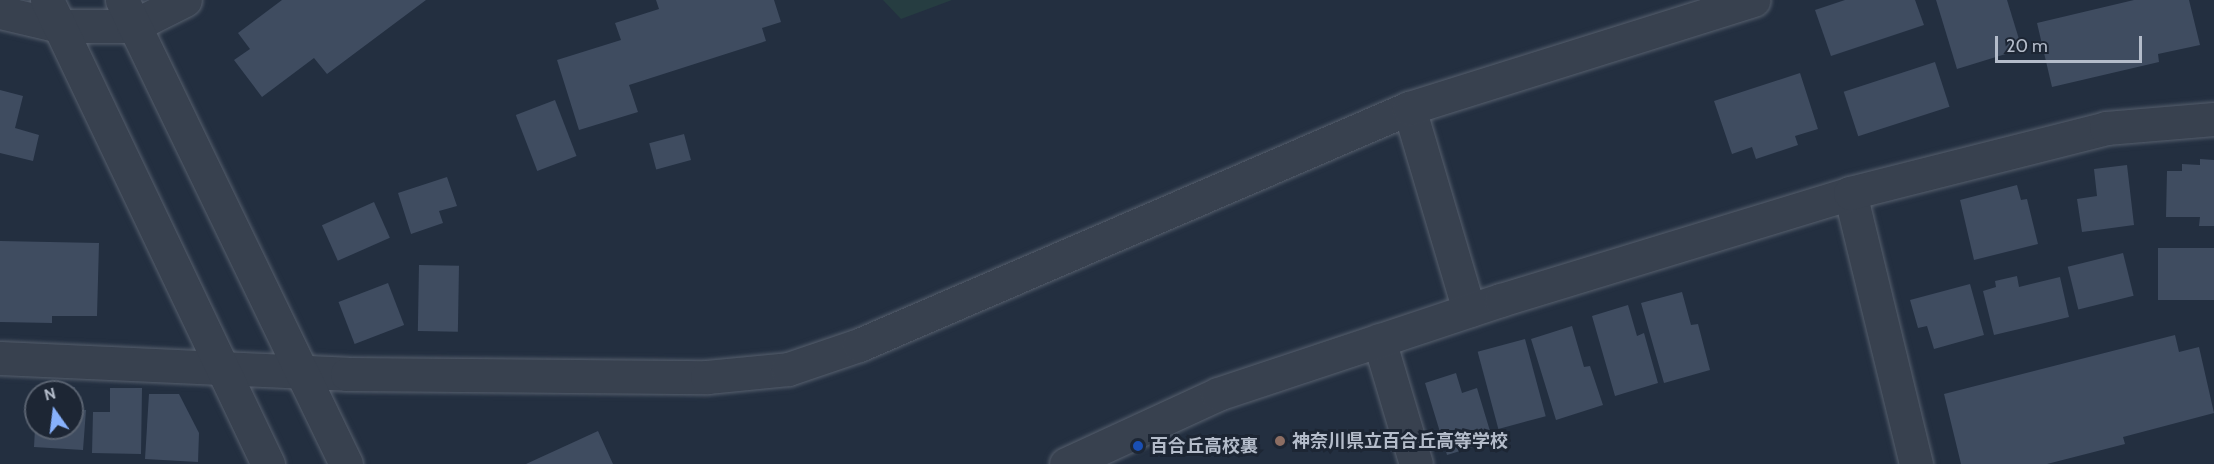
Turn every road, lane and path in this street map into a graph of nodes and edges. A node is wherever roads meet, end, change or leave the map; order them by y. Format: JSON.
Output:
{"nodes":[{"id":1,"x":184,"y":0,"type":"edge"},
{"id":2,"x":1753,"y":0,"type":"edge"},
{"id":3,"x":0,"y":12,"type":"edge"},
{"id":4,"x":53,"y":13,"type":"edge"},
{"id":5,"x":127,"y":13,"type":"edge"},
{"id":6,"x":1409,"y":108,"type":"junction"},
{"id":7,"x":2214,"y":119,"type":"edge"},
{"id":8,"x":1850,"y":193,"type":"junction"},
{"id":9,"x":1469,"y":310,"type":"junction"},
{"id":10,"x":1379,"y":340,"type":"junction"},
{"id":11,"x":0,"y":358,"type":"edge"},
{"id":12,"x":221,"y":368,"type":"junction"},
{"id":13,"x":300,"y":373,"type":"junction"},
{"id":14,"x":268,"y":464,"type":"edge"},
{"id":15,"x":346,"y":464,"type":"edge"},
{"id":16,"x":1066,"y":464,"type":"edge"},
{"id":17,"x":1416,"y":464,"type":"edge"},
{"id":18,"x":1916,"y":464,"type":"edge"}],
"edges":[{"from":1,"to":5,"type":"street"},
{"from":2,"to":6,"type":"street"},
{"from":3,"to":4,"type":"street"},
{"from":4,"to":5,"type":"street"},
{"from":4,"to":12,"type":"street"},
{"from":5,"to":13,"type":"street"},
{"from":6,"to":9,"type":"street"},
{"from":6,"to":13,"type":"street"},
{"from":7,"to":8,"type":"street"},
{"from":8,"to":9,"type":"street"},
{"from":8,"to":18,"type":"street"},
{"from":9,"to":10,"type":"street"},
{"from":10,"to":16,"type":"street"},
{"from":10,"to":17,"type":"street"},
{"from":11,"to":12,"type":"street"},
{"from":12,"to":13,"type":"street"},
{"from":12,"to":14,"type":"street"},
{"from":13,"to":15,"type":"street"}]}
